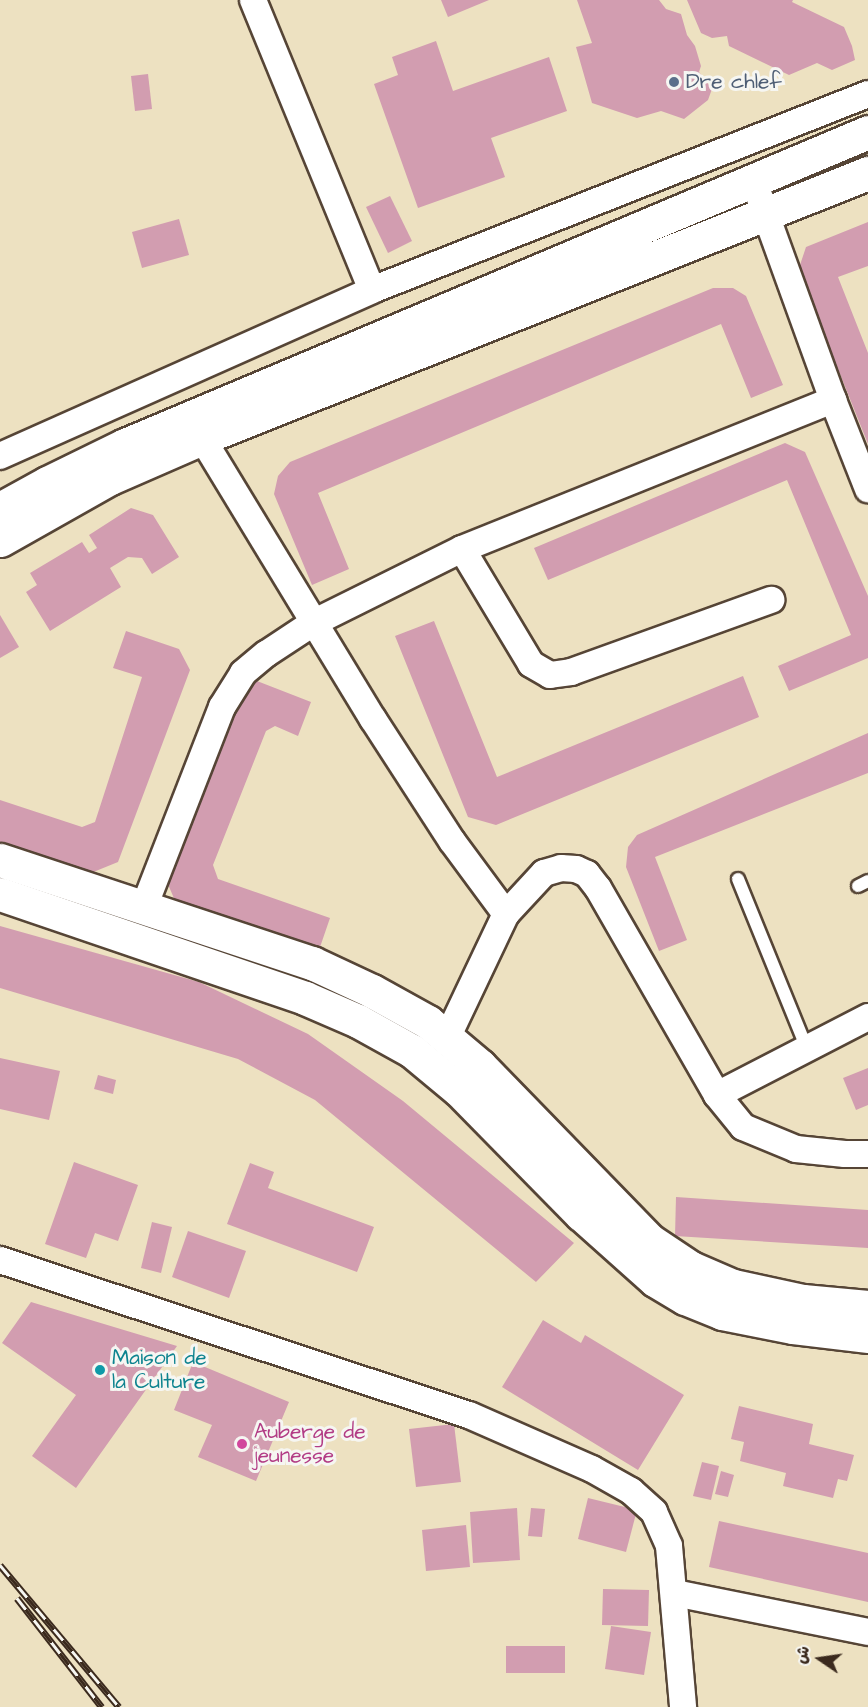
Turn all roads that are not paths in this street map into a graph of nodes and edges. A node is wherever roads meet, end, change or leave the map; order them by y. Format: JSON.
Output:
{"nodes":[{"id":1,"x":256,"y":1,"type":"edge"},
{"id":2,"x":868,"y":94,"type":"edge"},
{"id":3,"x":868,"y":132,"type":"edge"},
{"id":4,"x":868,"y":173,"type":"edge"},
{"id":5,"x":753,"y":179,"type":"junction"},
{"id":6,"x":766,"y":214,"type":"junction"},
{"id":7,"x":372,"y":290,"type":"junction"},
{"id":8,"x":832,"y":400,"type":"junction"},
{"id":9,"x":202,"y":438,"type":"junction"},
{"id":10,"x":0,"y":456,"type":"edge"},
{"id":11,"x":868,"y":489,"type":"edge"},
{"id":12,"x":0,"y":509,"type":"edge"},
{"id":13,"x":0,"y":540,"type":"edge"},
{"id":14,"x":462,"y":549,"type":"junction"},
{"id":15,"x":771,"y":600,"type":"dead end"},
{"id":16,"x":313,"y":623,"type":"junction"},
{"id":17,"x":0,"y":860,"type":"edge"},
{"id":18,"x":738,"y":879,"type":"dead end"},
{"id":19,"x":0,"y":894,"type":"edge"},
{"id":20,"x":144,"y":907,"type":"junction"},
{"id":21,"x":506,"y":914,"type":"junction"},
{"id":22,"x":868,"y":1017,"type":"edge"},
{"id":23,"x":447,"y":1038,"type":"junction"},
{"id":24,"x":807,"y":1049,"type":"junction"},
{"id":25,"x":717,"y":1095,"type":"junction"},
{"id":26,"x":868,"y":1154,"type":"edge"},
{"id":27,"x":0,"y":1260,"type":"edge"},
{"id":28,"x":868,"y":1307,"type":"edge"},
{"id":29,"x":868,"y":1336,"type":"edge"},
{"id":30,"x":675,"y":1593,"type":"junction"},
{"id":31,"x":868,"y":1632,"type":"edge"},
{"id":32,"x":683,"y":1707,"type":"edge"}],
"edges":[{"from":1,"to":7,"type":"street"},
{"from":2,"to":7,"type":"street"},
{"from":3,"to":5,"type":"main road"},
{"from":4,"to":6,"type":"main road"},
{"from":5,"to":6,"type":"street"},
{"from":5,"to":12,"type":"main road"},
{"from":6,"to":8,"type":"street"},
{"from":6,"to":9,"type":"main road"},
{"from":7,"to":10,"type":"street"},
{"from":8,"to":11,"type":"street"},
{"from":8,"to":14,"type":"street"},
{"from":9,"to":13,"type":"main road"},
{"from":9,"to":16,"type":"street"},
{"from":14,"to":15,"type":"street"},
{"from":14,"to":16,"type":"street"},
{"from":16,"to":20,"type":"street"},
{"from":16,"to":21,"type":"street"},
{"from":17,"to":20,"type":"main road"},
{"from":18,"to":24,"type":"lane"},
{"from":19,"to":29,"type":"main road"},
{"from":20,"to":23,"type":"main road"},
{"from":21,"to":23,"type":"street"},
{"from":21,"to":25,"type":"street"},
{"from":22,"to":24,"type":"street"},
{"from":23,"to":28,"type":"main road"},
{"from":24,"to":25,"type":"street"},
{"from":25,"to":26,"type":"street"},
{"from":27,"to":30,"type":"street"},
{"from":30,"to":31,"type":"street"},
{"from":30,"to":32,"type":"street"}]}
